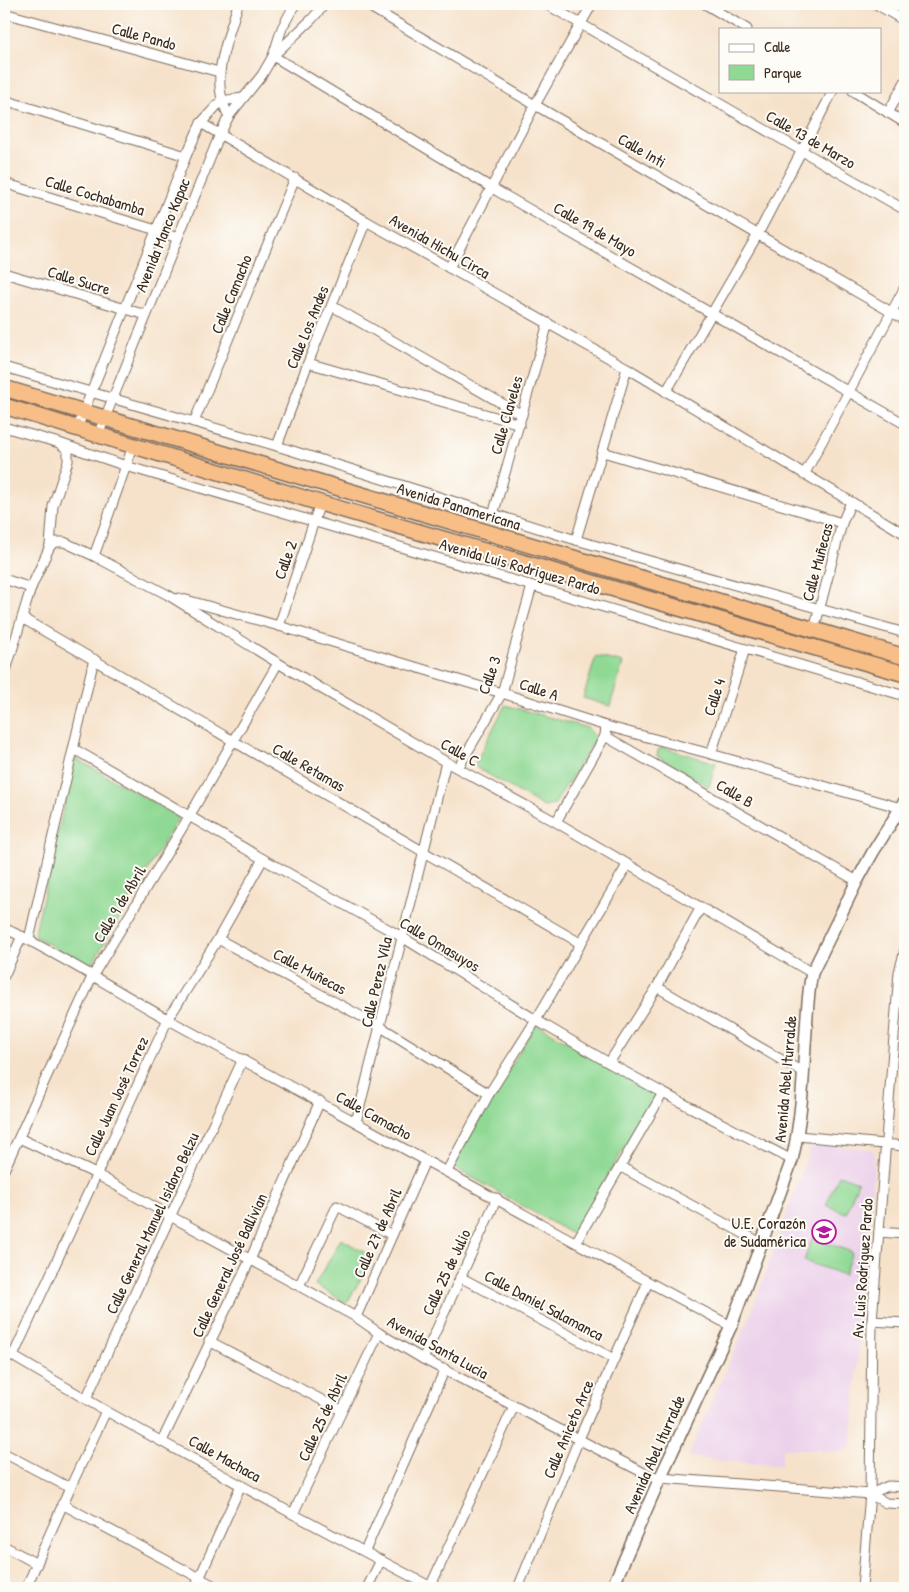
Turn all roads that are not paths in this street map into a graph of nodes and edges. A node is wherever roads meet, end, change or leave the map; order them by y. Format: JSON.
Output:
{"nodes":[{"id":1,"x":238,"y":4,"type":"edge"},
{"id":2,"x":295,"y":4,"type":"edge"},
{"id":3,"x":325,"y":4,"type":"edge"},
{"id":4,"x":365,"y":4,"type":"edge"},
{"id":5,"x":546,"y":4,"type":"edge"},
{"id":6,"x":592,"y":4,"type":"edge"},
{"id":7,"x":704,"y":4,"type":"edge"},
{"id":8,"x":876,"y":4,"type":"edge"},
{"id":9,"x":4,"y":12,"type":"edge"},
{"id":10,"x":905,"y":21,"type":"edge"},
{"id":11,"x":580,"y":24,"type":"junction"},
{"id":12,"x":745,"y":28,"type":"edge"},
{"id":13,"x":272,"y":56,"type":"junction"},
{"id":14,"x":219,"y":72,"type":"junction"},
{"id":15,"x":905,"y":82,"type":"edge"},
{"id":16,"x":832,"y":92,"type":"edge"},
{"id":17,"x":855,"y":92,"type":"edge"},
{"id":18,"x":244,"y":98,"type":"junction"},
{"id":19,"x":4,"y":100,"type":"edge"},
{"id":20,"x":221,"y":101,"type":"junction"},
{"id":21,"x":535,"y":105,"type":"junction"},
{"id":22,"x":888,"y":113,"type":"junction"},
{"id":23,"x":229,"y":116,"type":"junction"},
{"id":24,"x":201,"y":123,"type":"junction"},
{"id":25,"x":905,"y":123,"type":"edge"},
{"id":26,"x":220,"y":134,"type":"junction"},
{"id":27,"x":802,"y":151,"type":"junction"},
{"id":28,"x":186,"y":156,"type":"junction"},
{"id":29,"x":295,"y":178,"type":"junction"},
{"id":30,"x":4,"y":183,"type":"edge"},
{"id":31,"x":492,"y":188,"type":"junction"},
{"id":32,"x":905,"y":210,"type":"edge"},
{"id":33,"x":366,"y":221,"type":"junction"},
{"id":34,"x":156,"y":230,"type":"junction"},
{"id":35,"x":758,"y":234,"type":"junction"},
{"id":36,"x":177,"y":238,"type":"junction"},
{"id":37,"x":449,"y":268,"type":"junction"},
{"id":38,"x":4,"y":273,"type":"edge"},
{"id":39,"x":905,"y":288,"type":"edge"},
{"id":40,"x":332,"y":306,"type":"junction"},
{"id":41,"x":124,"y":309,"type":"junction"},
{"id":42,"x":892,"y":312,"type":"junction"},
{"id":43,"x":712,"y":314,"type":"junction"},
{"id":44,"x":146,"y":315,"type":"junction"},
{"id":45,"x":905,"y":320,"type":"edge"},
{"id":46,"x":548,"y":323,"type":"junction"},
{"id":47,"x":308,"y":364,"type":"junction"},
{"id":48,"x":4,"y":367,"type":"edge"},
{"id":49,"x":626,"y":368,"type":"junction"},
{"id":50,"x":4,"y":388,"type":"edge"},
{"id":51,"x":666,"y":392,"type":"junction"},
{"id":52,"x":848,"y":392,"type":"junction"},
{"id":53,"x":92,"y":394,"type":"junction"},
{"id":54,"x":112,"y":399,"type":"junction"},
{"id":55,"x":4,"y":406,"type":"edge"},
{"id":56,"x":84,"y":413,"type":"junction"},
{"id":57,"x":105,"y":419,"type":"junction"},
{"id":58,"x":521,"y":419,"type":"junction"},
{"id":59,"x":194,"y":422,"type":"junction"},
{"id":60,"x":905,"y":424,"type":"edge"},
{"id":61,"x":4,"y":427,"type":"edge"},
{"id":62,"x":77,"y":428,"type":"junction"},
{"id":63,"x":98,"y":435,"type":"junction"},
{"id":64,"x":58,"y":443,"type":"junction"},
{"id":65,"x":133,"y":446,"type":"junction"},
{"id":66,"x":277,"y":446,"type":"junction"},
{"id":67,"x":603,"y":452,"type":"junction"},
{"id":68,"x":126,"y":466,"type":"junction"},
{"id":69,"x":804,"y":475,"type":"junction"},
{"id":70,"x":851,"y":502,"type":"junction"},
{"id":71,"x":320,"y":503,"type":"junction"},
{"id":72,"x":493,"y":515,"type":"junction"},
{"id":73,"x":314,"y":521,"type":"junction"},
{"id":74,"x":842,"y":522,"type":"junction"},
{"id":75,"x":905,"y":534,"type":"edge"},
{"id":76,"x":576,"y":540,"type":"junction"},
{"id":77,"x":50,"y":546,"type":"junction"},
{"id":78,"x":94,"y":556,"type":"junction"},
{"id":79,"x":4,"y":579,"type":"edge"},
{"id":80,"x":532,"y":586,"type":"junction"},
{"id":81,"x":31,"y":588,"type":"junction"},
{"id":82,"x":168,"y":595,"type":"junction"},
{"id":83,"x":820,"y":609,"type":"junction"},
{"id":84,"x":22,"y":618,"type":"junction"},
{"id":85,"x":279,"y":626,"type":"junction"},
{"id":86,"x":814,"y":630,"type":"junction"},
{"id":87,"x":905,"y":633,"type":"edge"},
{"id":88,"x":746,"y":649,"type":"junction"},
{"id":89,"x":905,"y":657,"type":"edge"},
{"id":90,"x":94,"y":659,"type":"junction"},
{"id":91,"x":278,"y":663,"type":"junction"},
{"id":92,"x":905,"y":674,"type":"edge"},
{"id":93,"x":4,"y":677,"type":"edge"},
{"id":94,"x":502,"y":693,"type":"junction"},
{"id":95,"x":905,"y":696,"type":"edge"},
{"id":96,"x":606,"y":731,"type":"junction"},
{"id":97,"x":232,"y":740,"type":"junction"},
{"id":98,"x":74,"y":749,"type":"junction"},
{"id":99,"x":711,"y":754,"type":"junction"},
{"id":100,"x":446,"y":762,"type":"junction"},
{"id":101,"x":458,"y":768,"type":"junction"},
{"id":102,"x":903,"y":804,"type":"edge"},
{"id":103,"x":190,"y":815,"type":"junction"},
{"id":104,"x":556,"y":822,"type":"junction"},
{"id":105,"x":423,"y":851,"type":"junction"},
{"id":106,"x":263,"y":859,"type":"junction"},
{"id":107,"x":627,"y":864,"type":"junction"},
{"id":108,"x":857,"y":881,"type":"junction"},
{"id":109,"x":701,"y":907,"type":"junction"},
{"id":110,"x":4,"y":928,"type":"edge"},
{"id":111,"x":402,"y":937,"type":"junction"},
{"id":112,"x":26,"y":938,"type":"junction"},
{"id":113,"x":218,"y":939,"type":"junction"},
{"id":114,"x":580,"y":943,"type":"junction"},
{"id":115,"x":905,"y":950,"type":"edge"},
{"id":116,"x":812,"y":972,"type":"junction"},
{"id":117,"x":902,"y":972,"type":"edge"},
{"id":118,"x":4,"y":976,"type":"edge"},
{"id":119,"x":92,"y":977,"type":"junction"},
{"id":120,"x":657,"y":986,"type":"junction"},
{"id":121,"x":168,"y":1019,"type":"junction"},
{"id":122,"x":536,"y":1020,"type":"junction"},
{"id":123,"x":382,"y":1027,"type":"junction"},
{"id":124,"x":243,"y":1059,"type":"junction"},
{"id":125,"x":609,"y":1063,"type":"junction"},
{"id":126,"x":804,"y":1073,"type":"junction"},
{"id":127,"x":663,"y":1093,"type":"junction"},
{"id":128,"x":489,"y":1094,"type":"junction"},
{"id":129,"x":320,"y":1101,"type":"junction"},
{"id":130,"x":356,"y":1122,"type":"junction"},
{"id":131,"x":798,"y":1136,"type":"junction"},
{"id":132,"x":19,"y":1138,"type":"junction"},
{"id":133,"x":885,"y":1144,"type":"junction"},
{"id":134,"x":905,"y":1146,"type":"edge"},
{"id":135,"x":792,"y":1160,"type":"junction"},
{"id":136,"x":425,"y":1161,"type":"junction"},
{"id":137,"x":621,"y":1167,"type":"junction"},
{"id":138,"x":4,"y":1170,"type":"edge"},
{"id":139,"x":446,"y":1171,"type":"junction"},
{"id":140,"x":96,"y":1174,"type":"junction"},
{"id":141,"x":497,"y":1198,"type":"junction"},
{"id":142,"x":172,"y":1217,"type":"junction"},
{"id":143,"x":879,"y":1232,"type":"junction"},
{"id":144,"x":905,"y":1234,"type":"edge"},
{"id":145,"x":392,"y":1235,"type":"junction"},
{"id":146,"x":576,"y":1242,"type":"junction"},
{"id":147,"x":761,"y":1242,"type":"junction"},
{"id":148,"x":250,"y":1260,"type":"junction"},
{"id":149,"x":460,"y":1277,"type":"junction"},
{"id":150,"x":648,"y":1282,"type":"junction"},
{"id":151,"x":299,"y":1286,"type":"junction"},
{"id":152,"x":356,"y":1317,"type":"junction"},
{"id":153,"x":872,"y":1321,"type":"junction"},
{"id":154,"x":905,"y":1323,"type":"edge"},
{"id":155,"x":731,"y":1326,"type":"junction"},
{"id":156,"x":379,"y":1332,"type":"junction"},
{"id":157,"x":209,"y":1341,"type":"junction"},
{"id":158,"x":4,"y":1351,"type":"edge"},
{"id":159,"x":13,"y":1356,"type":"junction"},
{"id":160,"x":423,"y":1359,"type":"junction"},
{"id":161,"x":614,"y":1359,"type":"junction"},
{"id":162,"x":444,"y":1369,"type":"junction"},
{"id":163,"x":86,"y":1399,"type":"junction"},
{"id":164,"x":514,"y":1406,"type":"junction"},
{"id":165,"x":341,"y":1410,"type":"junction"},
{"id":166,"x":106,"y":1411,"type":"junction"},
{"id":167,"x":579,"y":1440,"type":"junction"},
{"id":168,"x":162,"y":1441,"type":"junction"},
{"id":169,"x":4,"y":1453,"type":"edge"},
{"id":170,"x":660,"y":1478,"type":"junction"},
{"id":171,"x":241,"y":1485,"type":"junction"},
{"id":172,"x":70,"y":1488,"type":"junction"},
{"id":173,"x":905,"y":1488,"type":"edge"},
{"id":174,"x":870,"y":1494,"type":"junction"},
{"id":175,"x":62,"y":1504,"type":"junction"},
{"id":176,"x":905,"y":1504,"type":"edge"},
{"id":177,"x":292,"y":1514,"type":"junction"},
{"id":178,"x":4,"y":1546,"type":"edge"},
{"id":179,"x":365,"y":1551,"type":"junction"},
{"id":180,"x":381,"y":1560,"type":"junction"},
{"id":181,"x":37,"y":1564,"type":"junction"},
{"id":182,"x":200,"y":1578,"type":"junction"},
{"id":183,"x":26,"y":1588,"type":"edge"},
{"id":184,"x":195,"y":1588,"type":"edge"},
{"id":185,"x":218,"y":1588,"type":"edge"},
{"id":186,"x":367,"y":1588,"type":"edge"},
{"id":187,"x":432,"y":1588,"type":"edge"},
{"id":188,"x":518,"y":1588,"type":"edge"},
{"id":189,"x":612,"y":1588,"type":"edge"},
{"id":190,"x":862,"y":1588,"type":"edge"}],
"edges":[{"from":1,"to":14,"type":"street"},
{"from":2,"to":13,"type":"street"},
{"from":3,"to":13,"type":"street"},
{"from":4,"to":21,"type":"street","name":"Calle Inti"},
{"from":5,"to":11,"type":"street","name":"Calle 13 de Marzo"},
{"from":6,"to":11,"type":"street"},
{"from":7,"to":12,"type":"street"},
{"from":8,"to":10,"type":"street"},
{"from":9,"to":14,"type":"street","name":"Calle Pando"},
{"from":11,"to":21,"type":"street"},
{"from":11,"to":27,"type":"street","name":"Calle 13 de Marzo"},
{"from":13,"to":18,"type":"street","name":"Avenida Manco Kapac"},
{"from":13,"to":31,"type":"street","name":"Calle 19 de Mayo"},
{"from":14,"to":20,"type":"street"},
{"from":15,"to":22,"type":"street"},
{"from":16,"to":27,"type":"street"},
{"from":17,"to":22,"type":"street"},
{"from":18,"to":20,"type":"street"},
{"from":18,"to":23,"type":"street","name":"Avenida Manco Kapac"},
{"from":19,"to":28,"type":"street"},
{"from":20,"to":23,"type":"street"},
{"from":20,"to":24,"type":"street"},
{"from":21,"to":31,"type":"street"},
{"from":21,"to":35,"type":"street","name":"Calle Inti"},
{"from":22,"to":25,"type":"street"},
{"from":23,"to":26,"type":"street","name":"Avenida Manco Kapac"},
{"from":24,"to":26,"type":"street","name":"Avenida Hichu Circa"},
{"from":24,"to":28,"type":"street"},
{"from":26,"to":29,"type":"street","name":"Avenida Hichu Circa"},
{"from":26,"to":36,"type":"street","name":"Avenida Manco Kapac"},
{"from":27,"to":32,"type":"street","name":"Calle 13 de Marzo"},
{"from":27,"to":35,"type":"street"},
{"from":28,"to":34,"type":"street"},
{"from":29,"to":33,"type":"street","name":"Avenida Hichu Circa"},
{"from":29,"to":59,"type":"street","name":"Calle Camacho"},
{"from":30,"to":34,"type":"street","name":"Calle Cochabamba"},
{"from":31,"to":37,"type":"street"},
{"from":31,"to":43,"type":"street","name":"Calle 19 de Mayo"},
{"from":33,"to":37,"type":"street","name":"Avenida Hichu Circa"},
{"from":33,"to":40,"type":"street","name":"Calle Los Andes"},
{"from":34,"to":36,"type":"street","name":"Calle Cochabamba"},
{"from":34,"to":41,"type":"street"},
{"from":35,"to":42,"type":"street","name":"Calle Inti"},
{"from":35,"to":43,"type":"street"},
{"from":36,"to":44,"type":"street","name":"Avenida Manco Kapac"},
{"from":37,"to":46,"type":"street","name":"Avenida Hichu Circa"},
{"from":38,"to":41,"type":"street","name":"Calle Sucre"},
{"from":39,"to":42,"type":"street"},
{"from":40,"to":47,"type":"street","name":"Calle Los Andes"},
{"from":40,"to":58,"type":"street"},
{"from":41,"to":44,"type":"street","name":"Calle Sucre"},
{"from":41,"to":53,"type":"street"},
{"from":42,"to":45,"type":"street","name":"Calle Inti"},
{"from":42,"to":52,"type":"street"},
{"from":43,"to":51,"type":"street"},
{"from":43,"to":52,"type":"street","name":"Calle 19 de Mayo"},
{"from":44,"to":54,"type":"street","name":"Avenida Manco Kapac"},
{"from":46,"to":49,"type":"street","name":"Avenida Hichu Circa"},
{"from":46,"to":58,"type":"street","name":"Calle Claveles"},
{"from":47,"to":58,"type":"street"},
{"from":47,"to":66,"type":"street","name":"Calle Los Andes"},
{"from":48,"to":53,"type":"street","name":"Avenida Panamericana"},
{"from":49,"to":51,"type":"street","name":"Avenida Hichu Circa"},
{"from":49,"to":67,"type":"street"},
{"from":50,"to":56,"type":"highway","name":"Avenida Panamericana"},
{"from":51,"to":69,"type":"street","name":"Avenida Hichu Circa"},
{"from":52,"to":60,"type":"street","name":"Calle 19 de Mayo"},
{"from":52,"to":69,"type":"street"},
{"from":53,"to":54,"type":"street","name":"Avenida Panamericana"},
{"from":53,"to":56,"type":"street"},
{"from":54,"to":57,"type":"street","name":"Avenida Manco Kapac"},
{"from":54,"to":59,"type":"street","name":"Avenida Panamericana"},
{"from":55,"to":62,"type":"highway"},
{"from":56,"to":57,"type":"highway","name":"Avenida Panamericana"},
{"from":56,"to":62,"type":"street"},
{"from":57,"to":63,"type":"street","name":"Avenida Manco Kapac"},
{"from":57,"to":86,"type":"highway","name":"Avenida Panamericana"},
{"from":58,"to":72,"type":"street","name":"Calle Claveles"},
{"from":59,"to":66,"type":"street","name":"Avenida Panamericana"},
{"from":61,"to":64,"type":"street"},
{"from":62,"to":63,"type":"highway"},
{"from":63,"to":65,"type":"highway"},
{"from":64,"to":68,"type":"street"},
{"from":64,"to":77,"type":"street"},
{"from":65,"to":68,"type":"street"},
{"from":65,"to":71,"type":"highway"},
{"from":66,"to":72,"type":"street","name":"Avenida Panamericana"},
{"from":67,"to":74,"type":"street"},
{"from":67,"to":76,"type":"street"},
{"from":68,"to":73,"type":"street","name":"Avenida Luis Rodriguez Pardo"},
{"from":68,"to":78,"type":"street"},
{"from":69,"to":70,"type":"street","name":"Avenida Hichu Circa"},
{"from":70,"to":74,"type":"street","name":"Calle Muñecas"},
{"from":70,"to":75,"type":"street","name":"Avenida Hichu Circa"},
{"from":71,"to":73,"type":"street","name":"Calle 2"},
{"from":71,"to":92,"type":"highway"},
{"from":72,"to":76,"type":"street","name":"Avenida Panamericana"},
{"from":73,"to":80,"type":"street","name":"Avenida Luis Rodriguez Pardo"},
{"from":73,"to":85,"type":"street","name":"Calle 2"},
{"from":74,"to":83,"type":"street","name":"Calle Muñecas"},
{"from":76,"to":83,"type":"street","name":"Avenida Panamericana"},
{"from":77,"to":78,"type":"street"},
{"from":77,"to":81,"type":"street"},
{"from":78,"to":82,"type":"street","name":"Calle C"},
{"from":79,"to":81,"type":"street"},
{"from":80,"to":88,"type":"street","name":"Avenida Luis Rodriguez Pardo"},
{"from":80,"to":94,"type":"street","name":"Calle 3"},
{"from":81,"to":84,"type":"street"},
{"from":82,"to":85,"type":"street","name":"Calle A"},
{"from":82,"to":91,"type":"street","name":"Calle C"},
{"from":83,"to":86,"type":"street","name":"Calle Muñecas"},
{"from":83,"to":87,"type":"street","name":"Avenida Panamericana"},
{"from":84,"to":90,"type":"street","name":"Calle Retamas"},
{"from":84,"to":93,"type":"street"},
{"from":85,"to":94,"type":"street","name":"Calle A"},
{"from":86,"to":89,"type":"highway","name":"Avenida Panamericana"},
{"from":88,"to":95,"type":"street","name":"Avenida Luis Rodriguez Pardo"},
{"from":88,"to":99,"type":"street","name":"Calle 4"},
{"from":90,"to":97,"type":"street","name":"Calle Retamas"},
{"from":90,"to":98,"type":"street"},
{"from":91,"to":97,"type":"street","name":"Calle 9 de Abril"},
{"from":91,"to":100,"type":"street","name":"Calle C"},
{"from":94,"to":96,"type":"street","name":"Calle A"},
{"from":94,"to":101,"type":"street","name":"Calle 3"},
{"from":96,"to":99,"type":"street","name":"Calle A"},
{"from":96,"to":104,"type":"street"},
{"from":96,"to":108,"type":"street","name":"Calle B"},
{"from":97,"to":103,"type":"street","name":"Calle 9 de Abril"},
{"from":97,"to":105,"type":"street","name":"Calle Retamas"},
{"from":98,"to":103,"type":"street","name":"Calle Omasuyos"},
{"from":98,"to":112,"type":"street"},
{"from":99,"to":102,"type":"street","name":"Calle A"},
{"from":100,"to":101,"type":"street","name":"Calle C"},
{"from":100,"to":105,"type":"street","name":"Calle Perez Vila"},
{"from":101,"to":104,"type":"street","name":"Calle C"},
{"from":102,"to":108,"type":"street","name":"Avenida Abel Iturralde"},
{"from":103,"to":106,"type":"street","name":"Calle Omasuyos"},
{"from":103,"to":119,"type":"street","name":"Calle 9 de Abril"},
{"from":104,"to":107,"type":"street","name":"Calle C"},
{"from":105,"to":111,"type":"street","name":"Calle Perez Vila"},
{"from":105,"to":114,"type":"street","name":"Calle Retamas"},
{"from":106,"to":111,"type":"street","name":"Calle Omasuyos"},
{"from":106,"to":113,"type":"street","name":"Calle Juan José Torrez"},
{"from":107,"to":109,"type":"street","name":"Calle C"},
{"from":107,"to":114,"type":"street"},
{"from":108,"to":116,"type":"street","name":"Avenida Abel Iturralde"},
{"from":109,"to":116,"type":"street","name":"Calle C"},
{"from":109,"to":120,"type":"street"},
{"from":110,"to":112,"type":"street","name":"Calle Camacho"},
{"from":111,"to":122,"type":"street","name":"Calle Omasuyos"},
{"from":111,"to":123,"type":"street","name":"Calle Perez Vila"},
{"from":112,"to":118,"type":"street"},
{"from":112,"to":119,"type":"street","name":"Calle Camacho"},
{"from":113,"to":121,"type":"street","name":"Calle Juan José Torrez"},
{"from":113,"to":123,"type":"street","name":"Calle Muñecas"},
{"from":114,"to":122,"type":"street"},
{"from":115,"to":117,"type":"street","name":"Av. Luis Rodriguez Pardo"},
{"from":116,"to":126,"type":"street","name":"Avenida Abel Iturralde"},
{"from":117,"to":133,"type":"street","name":"Av. Luis Rodriguez Pardo"},
{"from":119,"to":121,"type":"street","name":"Calle Camacho"},
{"from":119,"to":132,"type":"street","name":"Calle 9 de Abril"},
{"from":120,"to":125,"type":"street"},
{"from":120,"to":126,"type":"street"},
{"from":121,"to":124,"type":"street","name":"Calle Camacho"},
{"from":121,"to":140,"type":"street","name":"Calle Juan José Torrez"},
{"from":122,"to":125,"type":"street","name":"Calle Omasuyos"},
{"from":122,"to":128,"type":"street"},
{"from":123,"to":128,"type":"street","name":"Calle Muñecas"},
{"from":123,"to":130,"type":"street","name":"Calle Perez Vila"},
{"from":124,"to":129,"type":"street","name":"Calle Camacho"},
{"from":124,"to":142,"type":"street","name":"Calle General Manuel Isidoro Belzu"},
{"from":125,"to":127,"type":"street","name":"Calle Omasuyos"},
{"from":126,"to":131,"type":"street","name":"Avenida Abel Iturralde"},
{"from":127,"to":135,"type":"street","name":"Calle Omasuyos"},
{"from":127,"to":137,"type":"street"},
{"from":128,"to":139,"type":"street"},
{"from":129,"to":130,"type":"street","name":"Calle Camacho"},
{"from":129,"to":148,"type":"street","name":"Calle General José Ballivian"},
{"from":130,"to":136,"type":"street","name":"Calle Camacho"},
{"from":131,"to":133,"type":"street"},
{"from":131,"to":135,"type":"street","name":"Avenida Abel Iturralde"},
{"from":132,"to":138,"type":"street","name":"Calle 9 de Abril"},
{"from":132,"to":140,"type":"street","name":"Avenida Santa Lucia"},
{"from":133,"to":134,"type":"street"},
{"from":133,"to":143,"type":"street","name":"Av. Luis Rodriguez Pardo"},
{"from":135,"to":147,"type":"street","name":"Avenida Abel Iturralde"},
{"from":136,"to":139,"type":"street","name":"Calle Camacho"},
{"from":136,"to":145,"type":"street","name":"Calle 27 de Abril"},
{"from":137,"to":146,"type":"street"},
{"from":137,"to":147,"type":"street"},
{"from":139,"to":141,"type":"street","name":"Calle Camacho"},
{"from":140,"to":142,"type":"street","name":"Avenida Santa Lucia"},
{"from":140,"to":159,"type":"street","name":"Calle Juan José Torrez"},
{"from":141,"to":146,"type":"street","name":"Calle Camacho"},
{"from":141,"to":149,"type":"street","name":"Calle 25 de Julio"},
{"from":142,"to":148,"type":"street","name":"Avenida Santa Lucia"},
{"from":142,"to":163,"type":"street","name":"Calle General Manuel Isidoro Belzu"},
{"from":143,"to":144,"type":"street"},
{"from":143,"to":153,"type":"street","name":"Av. Luis Rodriguez Pardo"},
{"from":145,"to":151,"type":"street"},
{"from":145,"to":152,"type":"street","name":"Calle 27 de Abril"},
{"from":146,"to":150,"type":"street","name":"Calle Camacho"},
{"from":147,"to":155,"type":"street","name":"Avenida Abel Iturralde"},
{"from":148,"to":151,"type":"street","name":"Avenida Santa Lucia"},
{"from":148,"to":157,"type":"street","name":"Calle General José Ballivian"},
{"from":149,"to":160,"type":"street","name":"Calle 25 de Julio"},
{"from":149,"to":161,"type":"street","name":"Calle Daniel Salamanca"},
{"from":150,"to":155,"type":"street","name":"Calle Camacho"},
{"from":150,"to":161,"type":"street","name":"Calle Aniceto Arce"},
{"from":151,"to":152,"type":"street","name":"Avenida Santa Lucia"},
{"from":152,"to":156,"type":"street","name":"Avenida Santa Lucia"},
{"from":153,"to":154,"type":"street"},
{"from":153,"to":174,"type":"street","name":"Av. Luis Rodriguez Pardo"},
{"from":155,"to":170,"type":"street","name":"Avenida Abel Iturralde"},
{"from":156,"to":160,"type":"street","name":"Avenida Santa Lucia"},
{"from":156,"to":165,"type":"street","name":"Calle 25 de Abril"},
{"from":157,"to":165,"type":"street"},
{"from":157,"to":168,"type":"street","name":"Calle General José Ballivian"},
{"from":158,"to":159,"type":"street","name":"Calle Machaca"},
{"from":159,"to":163,"type":"street","name":"Calle Machaca"},
{"from":160,"to":162,"type":"street","name":"Avenida Santa Lucia"},
{"from":161,"to":167,"type":"street","name":"Calle Aniceto Arce"},
{"from":162,"to":164,"type":"street","name":"Avenida Santa Lucia"},
{"from":162,"to":179,"type":"street"},
{"from":163,"to":166,"type":"street","name":"Calle Machaca"},
{"from":164,"to":167,"type":"street","name":"Avenida Santa Lucia"},
{"from":164,"to":187,"type":"street"},
{"from":165,"to":177,"type":"street","name":"Calle 25 de Abril"},
{"from":166,"to":168,"type":"street","name":"Calle Machaca"},
{"from":166,"to":172,"type":"street"},
{"from":167,"to":170,"type":"street","name":"Avenida Santa Lucia"},
{"from":167,"to":188,"type":"street","name":"Calle Aniceto Arce"},
{"from":168,"to":171,"type":"street","name":"Calle Machaca"},
{"from":169,"to":172,"type":"street"},
{"from":170,"to":174,"type":"street","name":"Avenida Santa Lucia"},
{"from":170,"to":189,"type":"street","name":"Avenida Abel Iturralde"},
{"from":171,"to":177,"type":"street","name":"Calle Machaca"},
{"from":171,"to":182,"type":"street"},
{"from":172,"to":175,"type":"street"},
{"from":173,"to":174,"type":"street","name":"Avenida Santa Lucia"},
{"from":174,"to":176,"type":"street","name":"Avenida Santa Lucia"},
{"from":174,"to":190,"type":"street","name":"Av. Luis Rodriguez Pardo"},
{"from":175,"to":181,"type":"street"},
{"from":175,"to":182,"type":"street"},
{"from":177,"to":179,"type":"street","name":"Calle Machaca"},
{"from":178,"to":181,"type":"street"},
{"from":179,"to":180,"type":"street","name":"Calle Machaca"},
{"from":180,"to":186,"type":"street"},
{"from":180,"to":187,"type":"street","name":"Calle Machaca"},
{"from":181,"to":183,"type":"street"},
{"from":182,"to":184,"type":"street"},
{"from":182,"to":185,"type":"street"}]}
